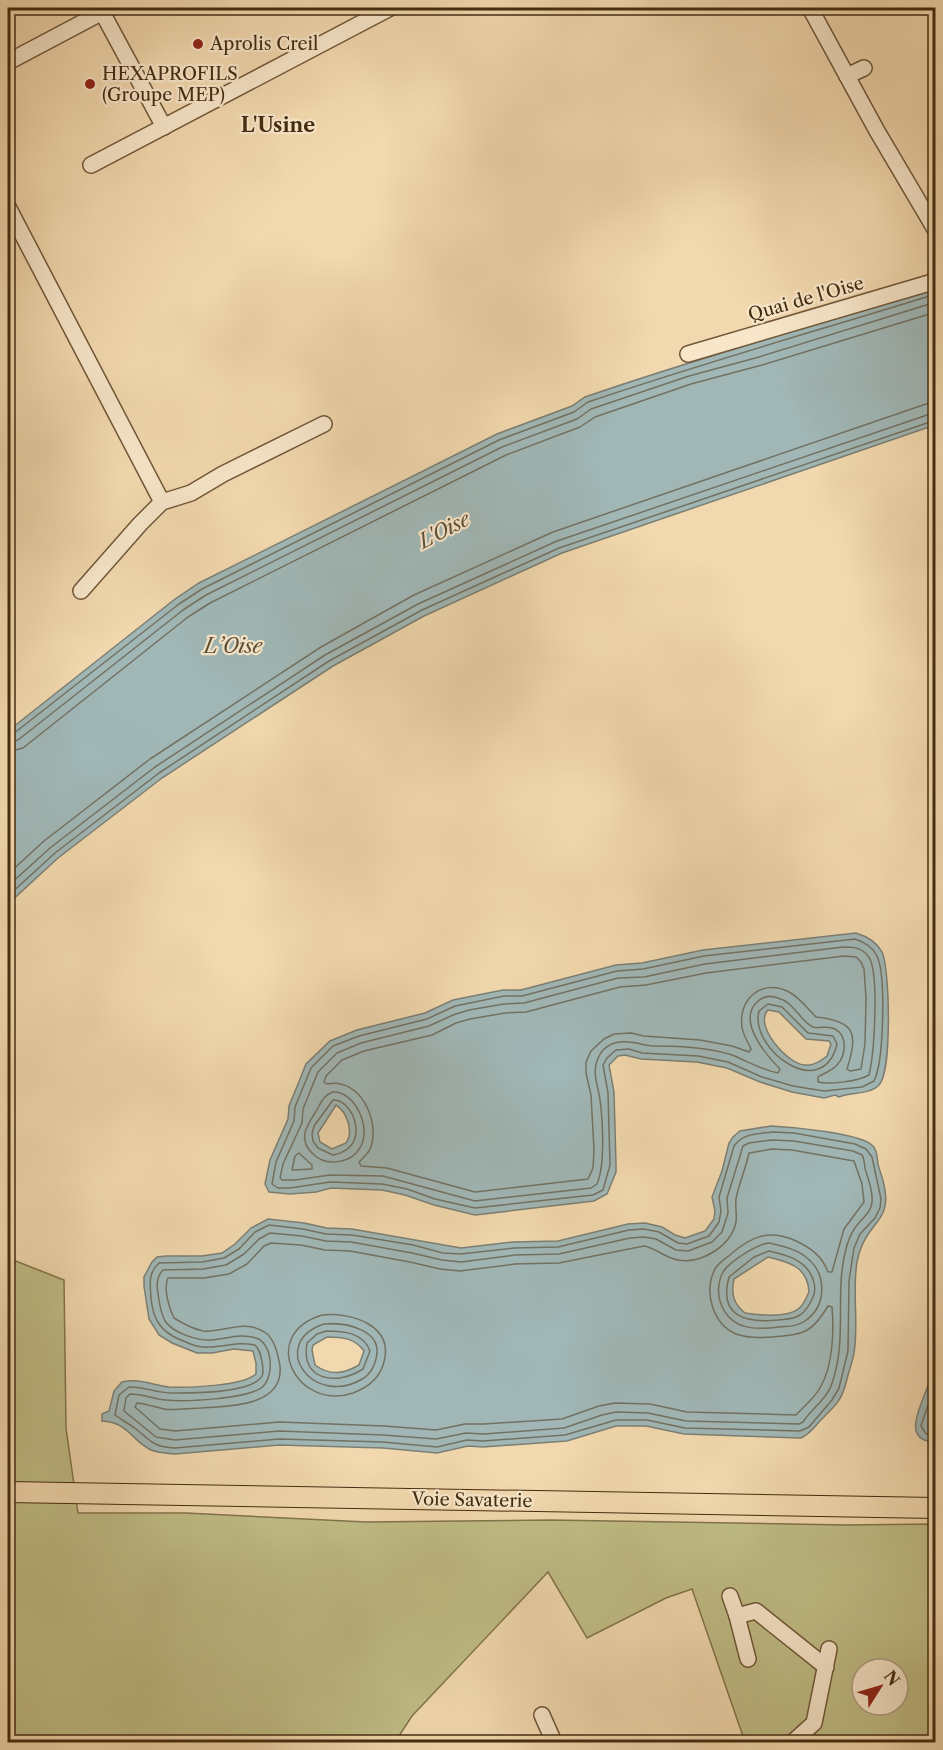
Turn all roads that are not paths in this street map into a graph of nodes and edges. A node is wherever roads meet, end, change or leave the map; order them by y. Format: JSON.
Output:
{"nodes":[{"id":1,"x":390,"y":8,"type":"edge"},
{"id":2,"x":810,"y":8,"type":"edge"},
{"id":3,"x":106,"y":10,"type":"edge"},
{"id":4,"x":8,"y":63,"type":"edge"},
{"id":5,"x":864,"y":68,"type":"dead end"},
{"id":6,"x":847,"y":76,"type":"junction"},
{"id":7,"x":164,"y":128,"type":"junction"},
{"id":8,"x":92,"y":165,"type":"dead end"},
{"id":9,"x":8,"y":208,"type":"edge"},
{"id":10,"x":936,"y":231,"type":"edge"},
{"id":11,"x":936,"y":281,"type":"edge"},
{"id":12,"x":688,"y":354,"type":"dead end"},
{"id":13,"x":324,"y":424,"type":"dead end"},
{"id":14,"x":162,"y":502,"type":"junction"},
{"id":15,"x":81,"y":591,"type":"dead end"},
{"id":16,"x":8,"y":1492,"type":"edge"},
{"id":17,"x":936,"y":1508,"type":"edge"},
{"id":18,"x":730,"y":1596,"type":"dead end"},
{"id":19,"x":737,"y":1616,"type":"junction"},
{"id":20,"x":829,"y":1649,"type":"dead end"},
{"id":21,"x":748,"y":1659,"type":"dead end"},
{"id":22,"x":826,"y":1667,"type":"junction"},
{"id":23,"x":542,"y":1715,"type":"dead end"},
{"id":24,"x":554,"y":1743,"type":"edge"},
{"id":25,"x":793,"y":1743,"type":"edge"}],
"edges":[{"from":1,"to":7,"type":"street"},
{"from":2,"to":6,"type":"street"},
{"from":3,"to":4,"type":"street"},
{"from":3,"to":7,"type":"street"},
{"from":5,"to":6,"type":"street"},
{"from":6,"to":10,"type":"street"},
{"from":7,"to":8,"type":"street"},
{"from":9,"to":14,"type":"street"},
{"from":11,"to":12,"type":"street","name":"Quai de l'Oise"},
{"from":13,"to":14,"type":"street"},
{"from":14,"to":15,"type":"street"},
{"from":16,"to":17,"type":"main road","name":"Voie Savaterie"},
{"from":18,"to":19,"type":"street"},
{"from":19,"to":21,"type":"street"},
{"from":19,"to":22,"type":"street"},
{"from":20,"to":22,"type":"street"},
{"from":22,"to":25,"type":"street"},
{"from":23,"to":24,"type":"street"}]}
